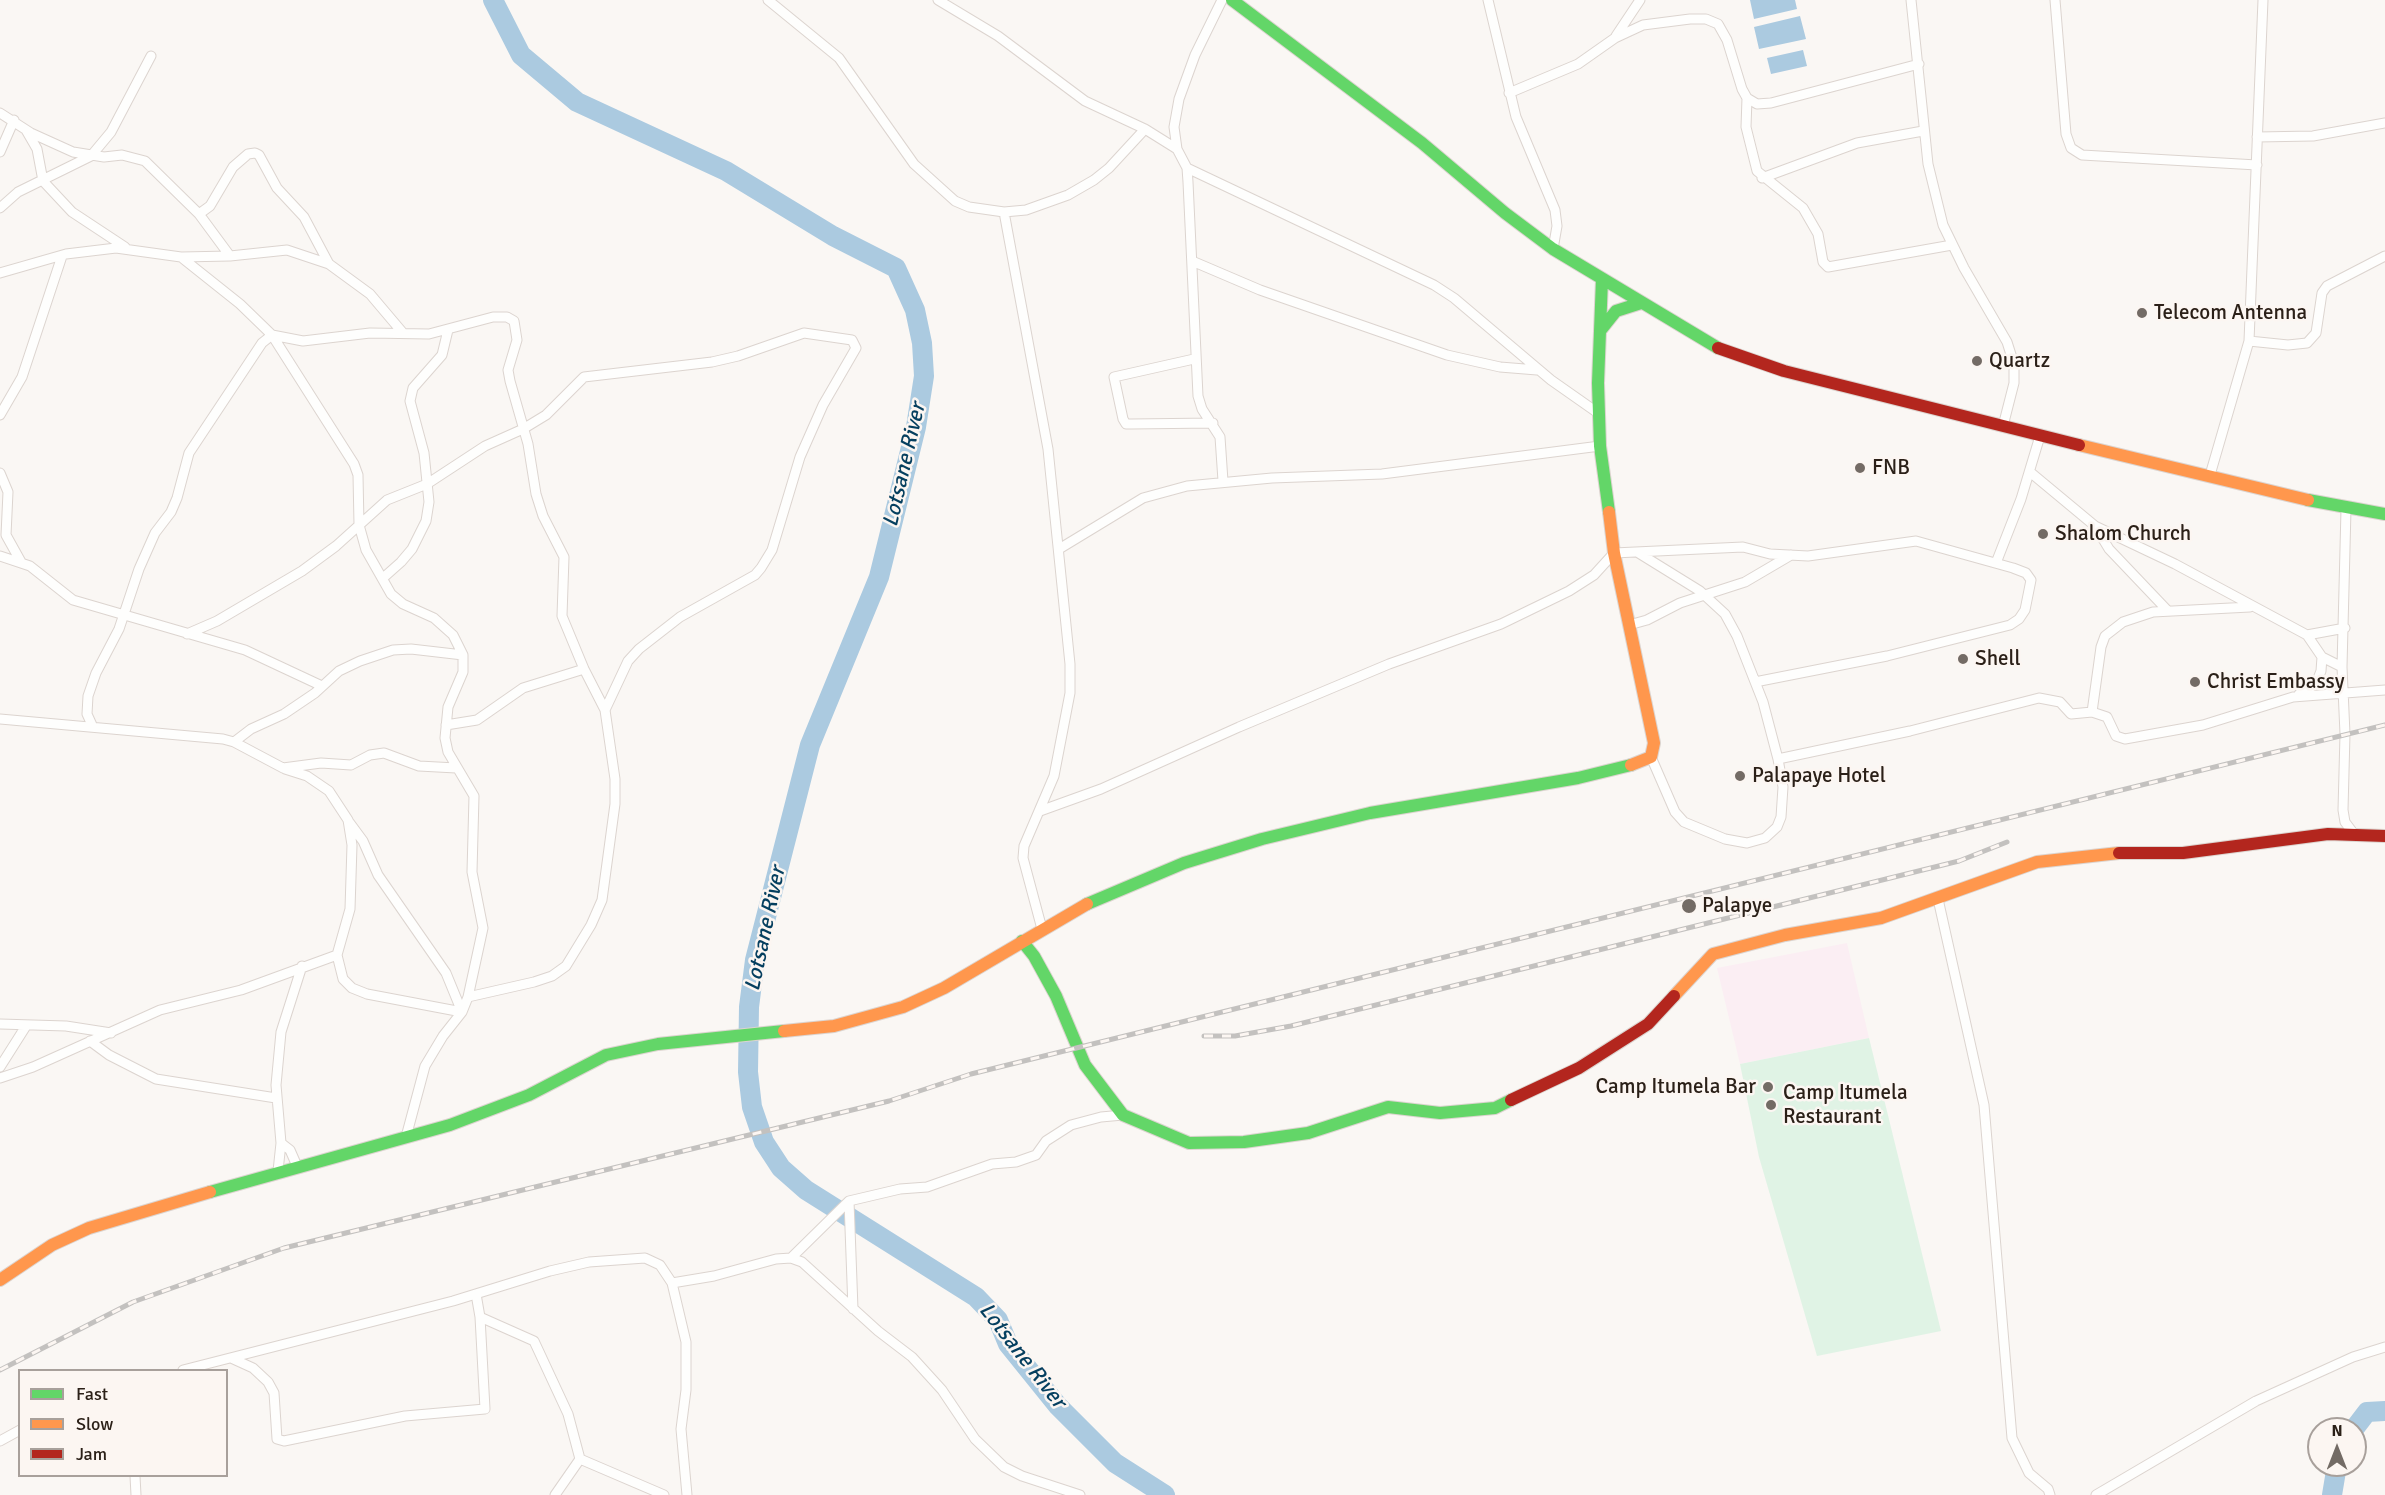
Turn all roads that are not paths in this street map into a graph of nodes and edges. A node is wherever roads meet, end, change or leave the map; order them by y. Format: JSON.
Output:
{"nodes":[{"id":1,"x":768,"y":0,"type":"edge"},
{"id":2,"x":938,"y":0,"type":"edge"},
{"id":3,"x":1222,"y":0,"type":"edge"},
{"id":4,"x":1232,"y":0,"type":"edge"},
{"id":5,"x":1488,"y":0,"type":"edge"},
{"id":6,"x":1640,"y":0,"type":"edge"},
{"id":7,"x":1911,"y":0,"type":"edge"},
{"id":8,"x":2055,"y":0,"type":"edge"},
{"id":9,"x":2263,"y":0,"type":"edge"},
{"id":10,"x":1615,"y":38,"type":"junction"},
{"id":11,"x":151,"y":57,"type":"dead end"},
{"id":12,"x":1919,"y":64,"type":"junction"},
{"id":13,"x":1509,"y":93,"type":"junction"},
{"id":14,"x":1747,"y":98,"type":"junction"},
{"id":15,"x":0,"y":113,"type":"edge"},
{"id":16,"x":14,"y":120,"type":"junction"},
{"id":17,"x":2385,"y":123,"type":"edge"},
{"id":18,"x":24,"y":128,"type":"junction"},
{"id":19,"x":1146,"y":129,"type":"junction"},
{"id":20,"x":1923,"y":131,"type":"junction"},
{"id":21,"x":2257,"y":137,"type":"junction"},
{"id":22,"x":1177,"y":149,"type":"junction"},
{"id":23,"x":0,"y":152,"type":"edge"},
{"id":24,"x":91,"y":156,"type":"junction"},
{"id":25,"x":2257,"y":165,"type":"junction"},
{"id":26,"x":1187,"y":168,"type":"junction"},
{"id":27,"x":1762,"y":178,"type":"junction"},
{"id":28,"x":43,"y":181,"type":"junction"},
{"id":29,"x":0,"y":208,"type":"edge"},
{"id":30,"x":1004,"y":212,"type":"junction"},
{"id":31,"x":199,"y":214,"type":"junction"},
{"id":32,"x":1952,"y":246,"type":"junction"},
{"id":33,"x":127,"y":248,"type":"junction"},
{"id":34,"x":1553,"y":249,"type":"junction"},
{"id":35,"x":62,"y":256,"type":"junction"},
{"id":36,"x":181,"y":256,"type":"junction"},
{"id":37,"x":230,"y":256,"type":"junction"},
{"id":38,"x":2385,"y":256,"type":"edge"},
{"id":39,"x":1192,"y":261,"type":"junction"},
{"id":40,"x":329,"y":264,"type":"junction"},
{"id":41,"x":0,"y":273,"type":"edge"},
{"id":42,"x":1602,"y":279,"type":"junction"},
{"id":43,"x":1641,"y":303,"type":"junction"},
{"id":44,"x":448,"y":330,"type":"junction"},
{"id":45,"x":1600,"y":332,"type":"junction"},
{"id":46,"x":403,"y":333,"type":"junction"},
{"id":47,"x":272,"y":335,"type":"junction"},
{"id":48,"x":2249,"y":341,"type":"junction"},
{"id":49,"x":1194,"y":359,"type":"junction"},
{"id":50,"x":1537,"y":370,"type":"junction"},
{"id":51,"x":1598,"y":413,"type":"junction"},
{"id":52,"x":0,"y":415,"type":"edge"},
{"id":53,"x":1213,"y":423,"type":"junction"},
{"id":54,"x":2003,"y":426,"type":"junction"},
{"id":55,"x":523,"y":429,"type":"junction"},
{"id":56,"x":2040,"y":436,"type":"junction"},
{"id":57,"x":1600,"y":446,"type":"junction"},
{"id":58,"x":2030,"y":472,"type":"junction"},
{"id":59,"x":0,"y":473,"type":"edge"},
{"id":60,"x":2210,"y":475,"type":"junction"},
{"id":61,"x":1223,"y":482,"type":"junction"},
{"id":62,"x":427,"y":484,"type":"junction"},
{"id":63,"x":2346,"y":508,"type":"junction"},
{"id":64,"x":2385,"y":514,"type":"edge"},
{"id":65,"x":359,"y":525,"type":"junction"},
{"id":66,"x":2095,"y":526,"type":"junction"},
{"id":67,"x":1059,"y":549,"type":"junction"},
{"id":68,"x":1637,"y":552,"type":"junction"},
{"id":69,"x":1614,"y":554,"type":"junction"},
{"id":70,"x":1791,"y":555,"type":"junction"},
{"id":71,"x":0,"y":556,"type":"edge"},
{"id":72,"x":21,"y":562,"type":"junction"},
{"id":73,"x":1996,"y":563,"type":"junction"},
{"id":74,"x":383,"y":578,"type":"junction"},
{"id":75,"x":1706,"y":596,"type":"junction"},
{"id":76,"x":2250,"y":607,"type":"junction"},
{"id":77,"x":2168,"y":611,"type":"junction"},
{"id":78,"x":124,"y":616,"type":"junction"},
{"id":79,"x":1629,"y":625,"type":"junction"},
{"id":80,"x":2345,"y":627,"type":"junction"},
{"id":81,"x":187,"y":634,"type":"junction"},
{"id":82,"x":2307,"y":635,"type":"junction"},
{"id":83,"x":463,"y":656,"type":"junction"},
{"id":84,"x":2322,"y":657,"type":"junction"},
{"id":85,"x":2342,"y":667,"type":"junction"},
{"id":86,"x":584,"y":669,"type":"junction"},
{"id":87,"x":1755,"y":682,"type":"junction"},
{"id":88,"x":322,"y":686,"type":"junction"},
{"id":89,"x":2385,"y":690,"type":"edge"},
{"id":90,"x":2343,"y":695,"type":"junction"},
{"id":91,"x":2293,"y":697,"type":"junction"},
{"id":92,"x":605,"y":710,"type":"junction"},
{"id":93,"x":2092,"y":712,"type":"junction"},
{"id":94,"x":0,"y":719,"type":"edge"},
{"id":95,"x":92,"y":725,"type":"junction"},
{"id":96,"x":446,"y":725,"type":"junction"},
{"id":97,"x":234,"y":742,"type":"junction"},
{"id":98,"x":1651,"y":757,"type":"junction"},
{"id":99,"x":1778,"y":759,"type":"junction"},
{"id":100,"x":283,"y":768,"type":"junction"},
{"id":101,"x":456,"y":768,"type":"junction"},
{"id":102,"x":1040,"y":810,"type":"junction"},
{"id":103,"x":348,"y":820,"type":"junction"},
{"id":104,"x":2354,"y":834,"type":"junction"},
{"id":105,"x":2385,"y":836,"type":"edge"},
{"id":106,"x":1938,"y":899,"type":"junction"},
{"id":107,"x":1042,"y":929,"type":"junction"},
{"id":108,"x":1022,"y":941,"type":"junction"},
{"id":109,"x":337,"y":955,"type":"junction"},
{"id":110,"x":302,"y":966,"type":"junction"},
{"id":111,"x":468,"y":997,"type":"junction"},
{"id":112,"x":462,"y":1012,"type":"junction"},
{"id":113,"x":0,"y":1024,"type":"edge"},
{"id":114,"x":26,"y":1026,"type":"junction"},
{"id":115,"x":111,"y":1033,"type":"junction"},
{"id":116,"x":90,"y":1041,"type":"junction"},
{"id":117,"x":0,"y":1067,"type":"edge"},
{"id":118,"x":0,"y":1078,"type":"edge"},
{"id":119,"x":276,"y":1098,"type":"junction"},
{"id":120,"x":1123,"y":1116,"type":"junction"},
{"id":121,"x":406,"y":1137,"type":"junction"},
{"id":122,"x":281,"y":1143,"type":"junction"},
{"id":123,"x":297,"y":1166,"type":"junction"},
{"id":124,"x":278,"y":1172,"type":"junction"},
{"id":125,"x":849,"y":1201,"type":"junction"},
{"id":126,"x":791,"y":1258,"type":"junction"},
{"id":127,"x":0,"y":1280,"type":"edge"},
{"id":128,"x":672,"y":1283,"type":"junction"},
{"id":129,"x":476,"y":1294,"type":"junction"},
{"id":130,"x":853,"y":1309,"type":"junction"},
{"id":131,"x":480,"y":1317,"type":"junction"},
{"id":132,"x":2385,"y":1347,"type":"edge"},
{"id":133,"x":231,"y":1358,"type":"junction"},
{"id":134,"x":190,"y":1369,"type":"edge"},
{"id":135,"x":18,"y":1431,"type":"edge"},
{"id":136,"x":0,"y":1441,"type":"edge"},
{"id":137,"x":580,"y":1459,"type":"junction"},
{"id":138,"x":135,"y":1477,"type":"edge"},
{"id":139,"x":136,"y":1495,"type":"edge"},
{"id":140,"x":555,"y":1495,"type":"edge"},
{"id":141,"x":664,"y":1495,"type":"edge"},
{"id":142,"x":687,"y":1495,"type":"edge"},
{"id":143,"x":1080,"y":1495,"type":"edge"},
{"id":144,"x":2050,"y":1495,"type":"edge"},
{"id":145,"x":2097,"y":1495,"type":"edge"}],
"edges":[{"from":1,"to":30,"type":"street"},
{"from":2,"to":19,"type":"street"},
{"from":3,"to":22,"type":"street"},
{"from":4,"to":34,"type":"street"},
{"from":5,"to":13,"type":"street"},
{"from":6,"to":10,"type":"street"},
{"from":7,"to":12,"type":"street"},
{"from":8,"to":25,"type":"street"},
{"from":9,"to":21,"type":"street"},
{"from":10,"to":13,"type":"street"},
{"from":10,"to":14,"type":"street"},
{"from":11,"to":24,"type":"street"},
{"from":12,"to":14,"type":"street"},
{"from":12,"to":20,"type":"street"},
{"from":13,"to":34,"type":"street"},
{"from":14,"to":27,"type":"street"},
{"from":15,"to":16,"type":"street"},
{"from":16,"to":18,"type":"street"},
{"from":16,"to":23,"type":"street"},
{"from":17,"to":21,"type":"street"},
{"from":18,"to":24,"type":"street"},
{"from":18,"to":28,"type":"street"},
{"from":19,"to":22,"type":"street"},
{"from":19,"to":30,"type":"street"},
{"from":20,"to":27,"type":"street"},
{"from":20,"to":32,"type":"street"},
{"from":21,"to":25,"type":"street"},
{"from":22,"to":26,"type":"street"},
{"from":24,"to":28,"type":"street"},
{"from":24,"to":31,"type":"street"},
{"from":25,"to":48,"type":"street"},
{"from":26,"to":39,"type":"street"},
{"from":26,"to":50,"type":"street"},
{"from":27,"to":32,"type":"street"},
{"from":28,"to":29,"type":"street"},
{"from":28,"to":33,"type":"street"},
{"from":30,"to":67,"type":"street"},
{"from":31,"to":37,"type":"street"},
{"from":31,"to":40,"type":"street"},
{"from":32,"to":54,"type":"street"},
{"from":33,"to":35,"type":"street"},
{"from":33,"to":36,"type":"street"},
{"from":34,"to":42,"type":"street"},
{"from":35,"to":41,"type":"street"},
{"from":35,"to":52,"type":"street"},
{"from":36,"to":37,"type":"street"},
{"from":36,"to":47,"type":"street"},
{"from":37,"to":40,"type":"street"},
{"from":38,"to":48,"type":"street"},
{"from":39,"to":49,"type":"street"},
{"from":39,"to":50,"type":"street"},
{"from":40,"to":46,"type":"street"},
{"from":42,"to":43,"type":"street"},
{"from":42,"to":45,"type":"street"},
{"from":43,"to":45,"type":"street"},
{"from":43,"to":54,"type":"street"},
{"from":44,"to":46,"type":"street"},
{"from":44,"to":55,"type":"street"},
{"from":44,"to":62,"type":"street"},
{"from":45,"to":51,"type":"street"},
{"from":46,"to":47,"type":"street"},
{"from":47,"to":65,"type":"street"},
{"from":47,"to":78,"type":"street"},
{"from":48,"to":60,"type":"street"},
{"from":49,"to":53,"type":"street"},
{"from":49,"to":53,"type":"street"},
{"from":50,"to":51,"type":"street"},
{"from":51,"to":57,"type":"street"},
{"from":53,"to":61,"type":"street"},
{"from":54,"to":56,"type":"street"},
{"from":55,"to":62,"type":"street"},
{"from":55,"to":86,"type":"street"},
{"from":55,"to":92,"type":"street"},
{"from":56,"to":58,"type":"street"},
{"from":56,"to":60,"type":"street"},
{"from":57,"to":61,"type":"street"},
{"from":57,"to":69,"type":"street"},
{"from":58,"to":66,"type":"street"},
{"from":58,"to":73,"type":"street"},
{"from":59,"to":72,"type":"street"},
{"from":60,"to":63,"type":"street"},
{"from":61,"to":67,"type":"street"},
{"from":62,"to":65,"type":"street"},
{"from":62,"to":74,"type":"street"},
{"from":63,"to":64,"type":"street"},
{"from":63,"to":80,"type":"street"},
{"from":65,"to":74,"type":"street"},
{"from":65,"to":81,"type":"street"},
{"from":66,"to":76,"type":"street"},
{"from":66,"to":77,"type":"street"},
{"from":67,"to":102,"type":"street"},
{"from":68,"to":69,"type":"street"},
{"from":68,"to":70,"type":"street"},
{"from":68,"to":75,"type":"street"},
{"from":69,"to":79,"type":"street"},
{"from":69,"to":102,"type":"street"},
{"from":70,"to":73,"type":"street"},
{"from":70,"to":75,"type":"street"},
{"from":71,"to":72,"type":"street"},
{"from":72,"to":78,"type":"street"},
{"from":73,"to":87,"type":"street"},
{"from":74,"to":83,"type":"street"},
{"from":75,"to":79,"type":"street"},
{"from":75,"to":87,"type":"street"},
{"from":76,"to":77,"type":"street"},
{"from":76,"to":82,"type":"street"},
{"from":77,"to":93,"type":"street"},
{"from":78,"to":81,"type":"street"},
{"from":78,"to":95,"type":"street"},
{"from":79,"to":98,"type":"street"},
{"from":80,"to":82,"type":"street"},
{"from":80,"to":85,"type":"street"},
{"from":81,"to":88,"type":"street"},
{"from":82,"to":84,"type":"street"},
{"from":83,"to":88,"type":"street"},
{"from":83,"to":96,"type":"street"},
{"from":84,"to":85,"type":"street"},
{"from":84,"to":91,"type":"street"},
{"from":85,"to":90,"type":"street"},
{"from":86,"to":92,"type":"street"},
{"from":86,"to":96,"type":"street"},
{"from":87,"to":99,"type":"street"},
{"from":88,"to":97,"type":"street"},
{"from":89,"to":90,"type":"street"},
{"from":90,"to":91,"type":"street"},
{"from":90,"to":104,"type":"street"},
{"from":91,"to":93,"type":"street"},
{"from":92,"to":111,"type":"street"},
{"from":93,"to":99,"type":"street"},
{"from":94,"to":95,"type":"street"},
{"from":95,"to":97,"type":"street"},
{"from":96,"to":101,"type":"street"},
{"from":97,"to":100,"type":"street"},
{"from":98,"to":99,"type":"street"},
{"from":98,"to":107,"type":"street"},
{"from":100,"to":101,"type":"street"},
{"from":100,"to":103,"type":"street"},
{"from":101,"to":111,"type":"street"},
{"from":102,"to":107,"type":"street"},
{"from":103,"to":109,"type":"street"},
{"from":103,"to":112,"type":"street"},
{"from":104,"to":105,"type":"street"},
{"from":104,"to":106,"type":"street"},
{"from":106,"to":120,"type":"street"},
{"from":106,"to":144,"type":"street"},
{"from":107,"to":108,"type":"street"},
{"from":108,"to":120,"type":"street"},
{"from":108,"to":121,"type":"street"},
{"from":109,"to":110,"type":"street"},
{"from":109,"to":112,"type":"street"},
{"from":110,"to":115,"type":"street"},
{"from":110,"to":119,"type":"street"},
{"from":111,"to":112,"type":"street"},
{"from":112,"to":121,"type":"street"},
{"from":113,"to":114,"type":"street"},
{"from":114,"to":115,"type":"street"},
{"from":114,"to":117,"type":"street"},
{"from":115,"to":116,"type":"street"},
{"from":116,"to":118,"type":"street"},
{"from":116,"to":119,"type":"street"},
{"from":119,"to":122,"type":"street"},
{"from":120,"to":125,"type":"street"},
{"from":121,"to":123,"type":"street"},
{"from":122,"to":123,"type":"street"},
{"from":122,"to":124,"type":"street"},
{"from":123,"to":124,"type":"street"},
{"from":124,"to":127,"type":"street"},
{"from":125,"to":126,"type":"street"},
{"from":125,"to":130,"type":"street"},
{"from":126,"to":128,"type":"street"},
{"from":126,"to":130,"type":"street"},
{"from":128,"to":129,"type":"street"},
{"from":128,"to":142,"type":"street"},
{"from":129,"to":131,"type":"street"},
{"from":129,"to":133,"type":"street"},
{"from":130,"to":143,"type":"street"},
{"from":131,"to":133,"type":"street"},
{"from":131,"to":137,"type":"street"},
{"from":132,"to":145,"type":"street"},
{"from":133,"to":134,"type":"street"},
{"from":135,"to":136,"type":"street"},
{"from":137,"to":140,"type":"street"},
{"from":137,"to":141,"type":"street"},
{"from":138,"to":139,"type":"street"}]}
